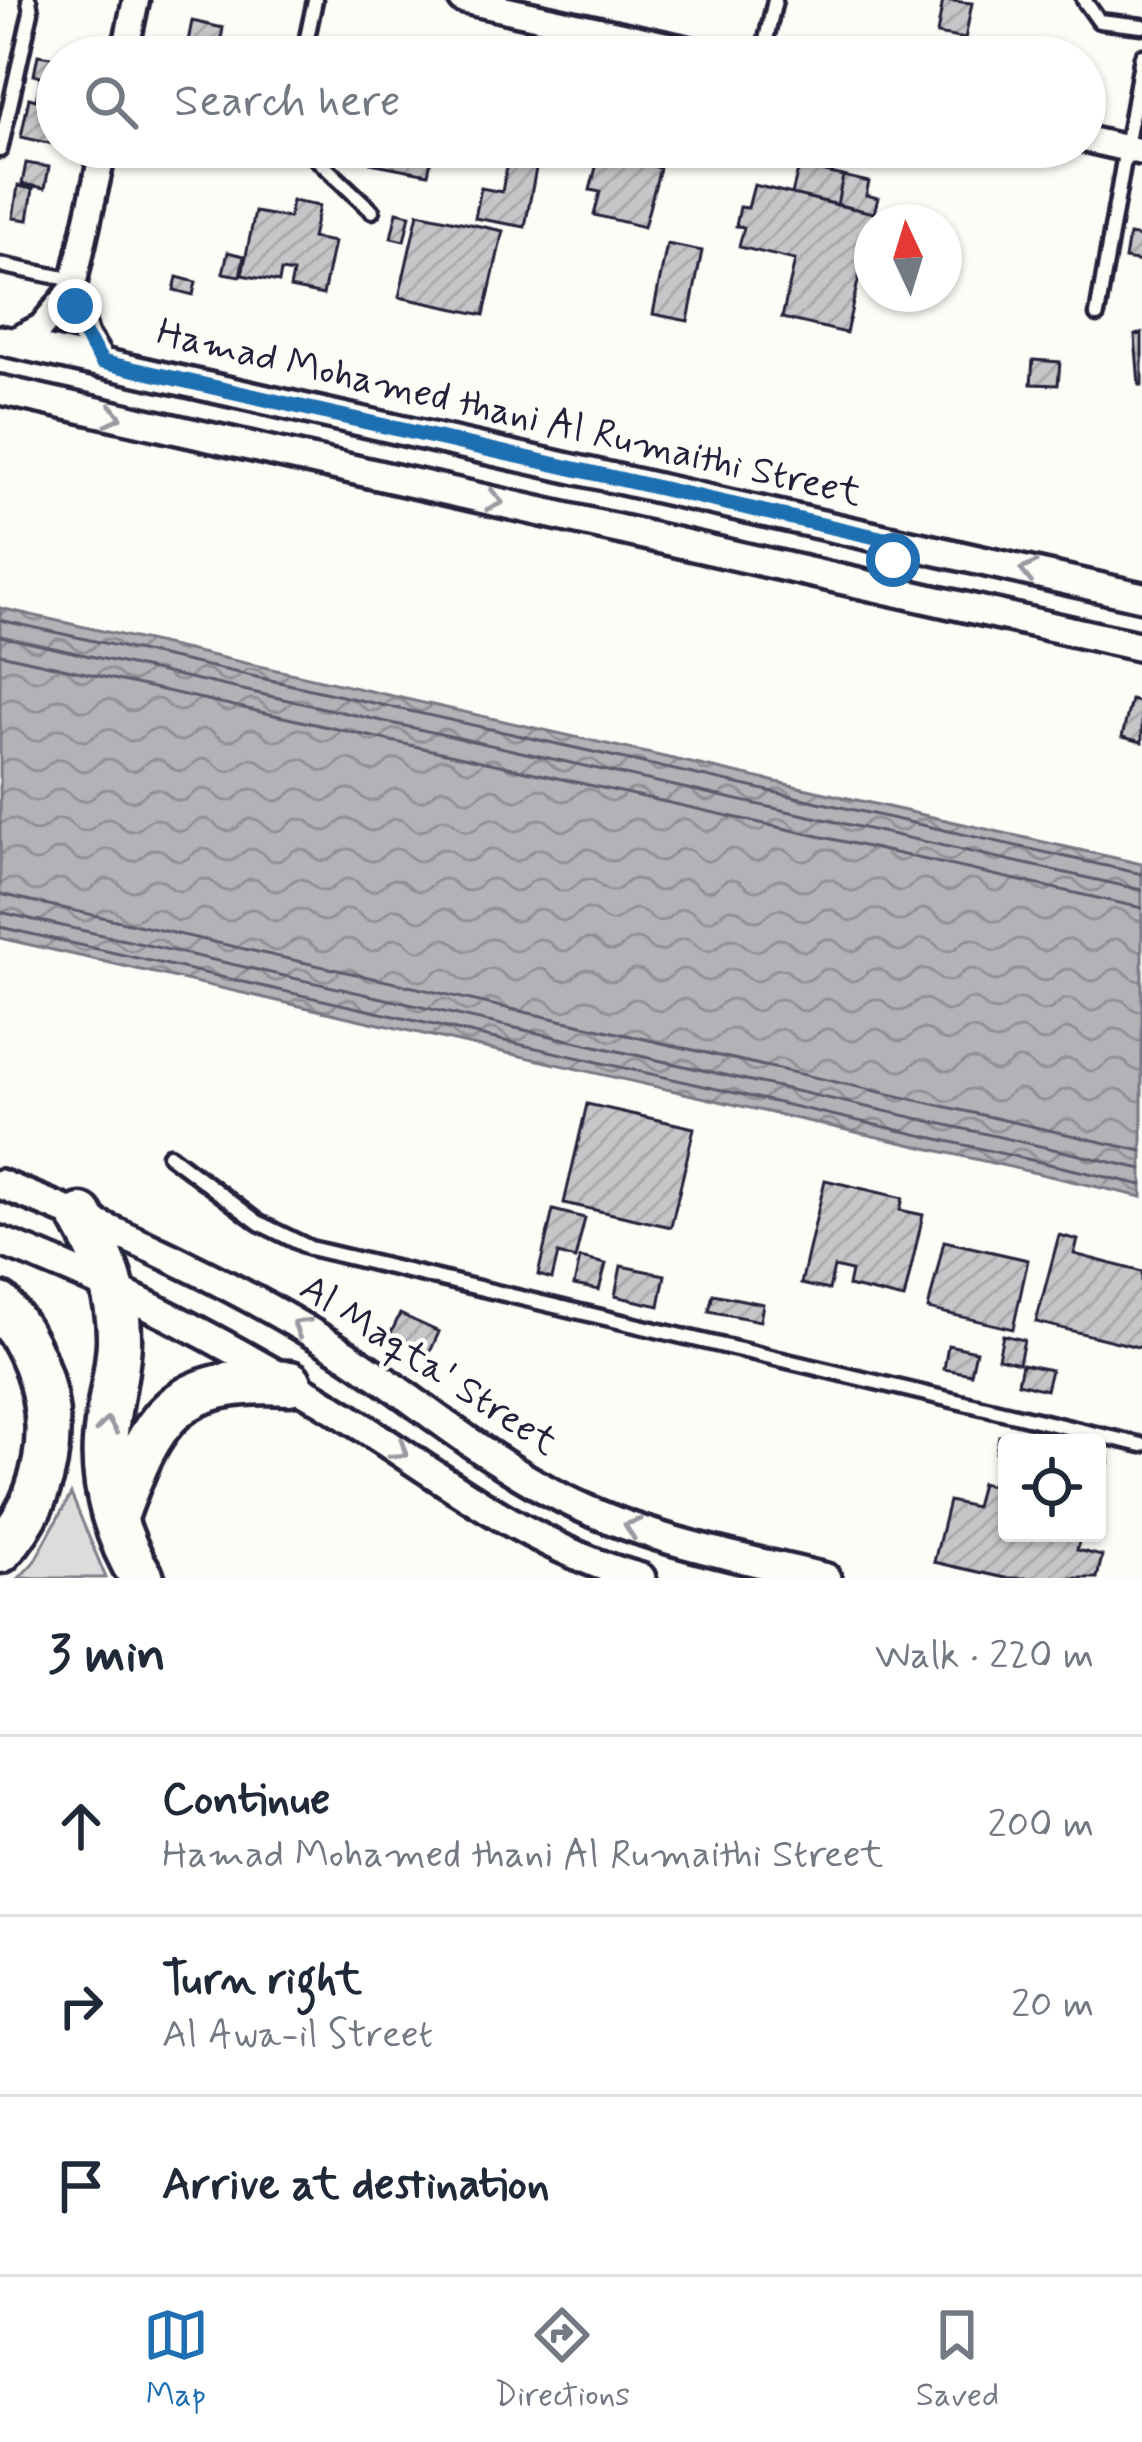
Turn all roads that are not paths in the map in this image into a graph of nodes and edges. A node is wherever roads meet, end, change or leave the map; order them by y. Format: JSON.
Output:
{"nodes":[{"id":1,"x":29,"y":0,"type":"edge"},
{"id":2,"x":136,"y":0,"type":"edge"},
{"id":3,"x":315,"y":0,"type":"edge"},
{"id":4,"x":462,"y":0,"type":"edge"},
{"id":5,"x":775,"y":0,"type":"edge"},
{"id":6,"x":1084,"y":0,"type":"edge"},
{"id":7,"x":1142,"y":26,"type":"edge"},
{"id":8,"x":128,"y":36,"type":"edge"},
{"id":9,"x":307,"y":36,"type":"edge"},
{"id":10,"x":626,"y":36,"type":"edge"},
{"id":11,"x":767,"y":36,"type":"edge"},
{"id":12,"x":1142,"y":56,"type":"edge"},
{"id":13,"x":0,"y":150,"type":"edge"},
{"id":14,"x":1134,"y":150,"type":"edge"},
{"id":15,"x":99,"y":168,"type":"edge"},
{"id":16,"x":326,"y":168,"type":"edge"},
{"id":17,"x":372,"y":211,"type":"dead end"},
{"id":18,"x":0,"y":265,"type":"edge"},
{"id":19,"x":73,"y":285,"type":"junction"},
{"id":20,"x":1097,"y":316,"type":"dead end"},
{"id":21,"x":6,"y":341,"type":"edge"},
{"id":22,"x":102,"y":362,"type":"junction"},
{"id":23,"x":0,"y":391,"type":"edge"},
{"id":24,"x":889,"y":540,"type":"junction"},
{"id":25,"x":880,"y":588,"type":"junction"},
{"id":26,"x":1142,"y":597,"type":"edge"},
{"id":27,"x":1142,"y":647,"type":"edge"},
{"id":28,"x":169,"y":1155,"type":"dead end"},
{"id":29,"x":0,"y":1184,"type":"edge"},
{"id":30,"x":81,"y":1216,"type":"junction"},
{"id":31,"x":0,"y":1241,"type":"edge"},
{"id":32,"x":114,"y":1288,"type":"junction"},
{"id":33,"x":0,"y":1305,"type":"edge"},
{"id":34,"x":290,"y":1383,"type":"junction"},
{"id":35,"x":1142,"y":1445,"type":"edge"},
{"id":36,"x":116,"y":1519,"type":"junction"},
{"id":37,"x":0,"y":1551,"type":"edge"},
{"id":38,"x":142,"y":1578,"type":"edge"},
{"id":39,"x":641,"y":1578,"type":"edge"},
{"id":40,"x":826,"y":1578,"type":"edge"}],
"edges":[{"from":1,"to":13,"type":"lane"},
{"from":2,"to":8,"type":"street"},
{"from":3,"to":9,"type":"lane"},
{"from":4,"to":10,"type":"street"},
{"from":5,"to":11,"type":"lane"},
{"from":6,"to":7,"type":"lane"},
{"from":12,"to":14,"type":"lane"},
{"from":14,"to":20,"type":"lane"},
{"from":15,"to":19,"type":"street"},
{"from":16,"to":17,"type":"lane"},
{"from":18,"to":19,"type":"lane"},
{"from":19,"to":21,"type":"street"},
{"from":19,"to":22,"type":"street"},
{"from":21,"to":22,"type":"street","name":"Hamad Mohamed thani Al Rumaithi Street"},
{"from":22,"to":24,"type":"street","name":"Hamad Mohamed thani Al Rumaithi Street"},
{"from":23,"to":25,"type":"street","one_way":true},
{"from":24,"to":25,"type":"street"},
{"from":26,"to":24,"type":"street","name":"Hamad Mohamed thani Al Rumaithi Street","one_way":true},
{"from":25,"to":27,"type":"street"},
{"from":28,"to":35,"type":"lane"},
{"from":29,"to":30,"type":"street","name":"Al Maqta' Street"},
{"from":30,"to":32,"type":"highway"},
{"from":40,"to":30,"type":"street","name":"Al Maqta' Street","one_way":true},
{"from":31,"to":32,"type":"street"},
{"from":32,"to":34,"type":"street"},
{"from":36,"to":32,"type":"highway","one_way":true},
{"from":33,"to":37,"type":"highway"},
{"from":34,"to":36,"type":"highway"},
{"from":34,"to":39,"type":"street","one_way":true},
{"from":36,"to":38,"type":"highway"}]}
